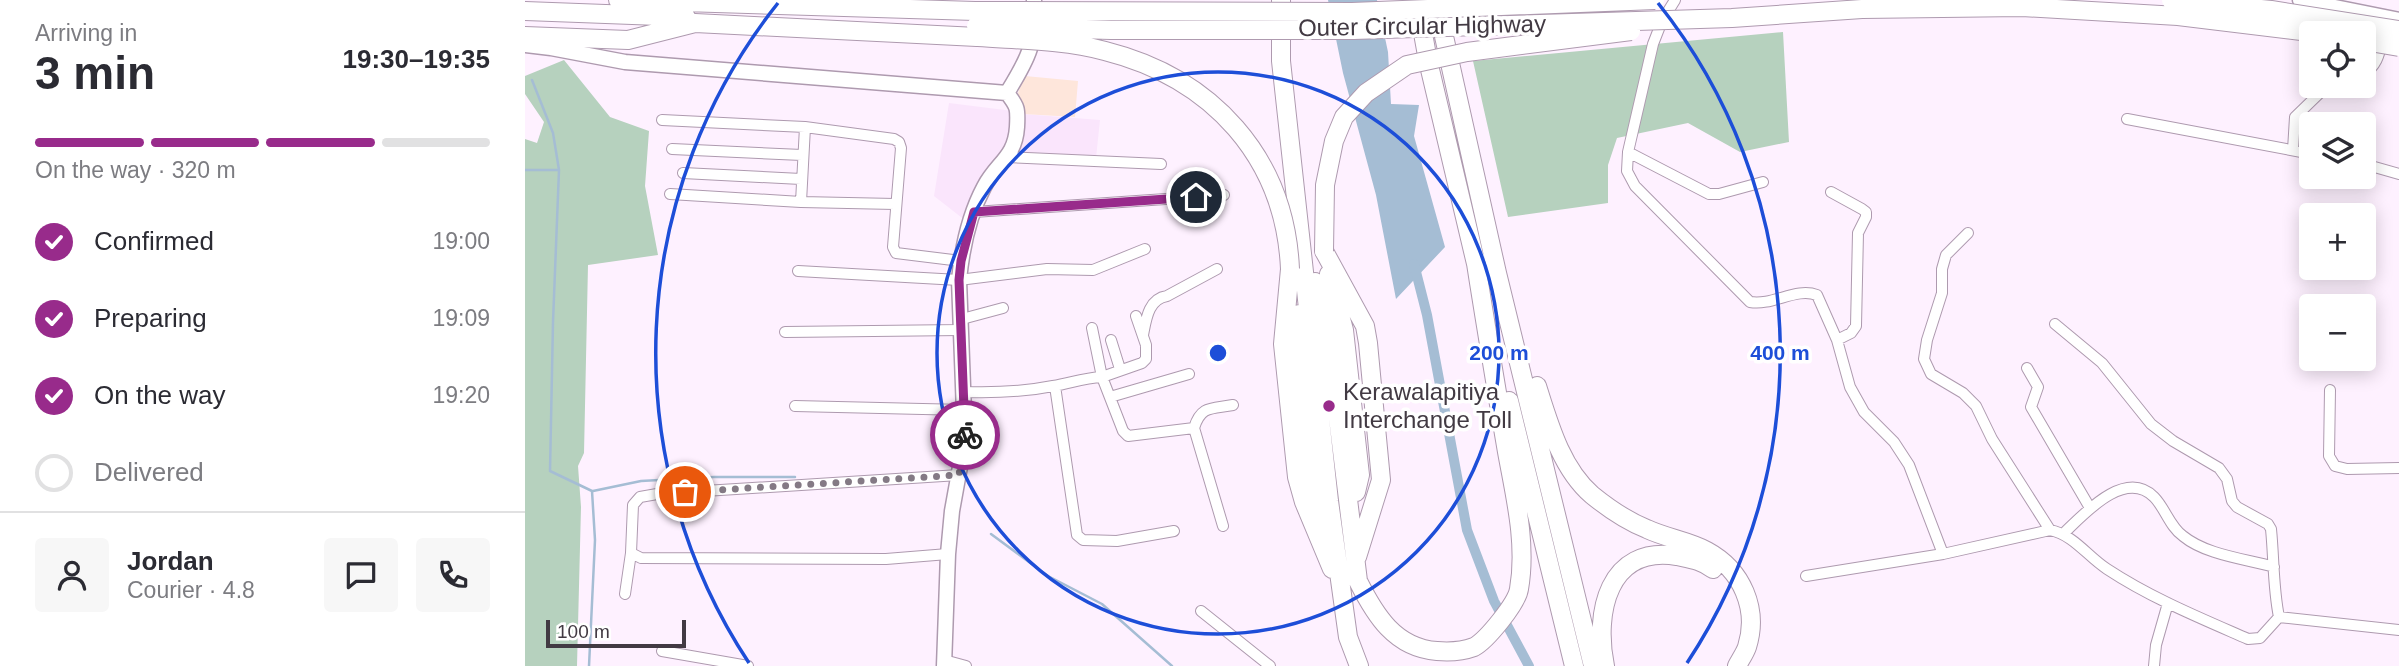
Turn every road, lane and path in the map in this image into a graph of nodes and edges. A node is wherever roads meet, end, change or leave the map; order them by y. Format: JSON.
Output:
{"nodes":[{"id":1,"x":618,"y":0,"type":"edge"},
{"id":2,"x":769,"y":0,"type":"edge"},
{"id":3,"x":916,"y":0,"type":"edge"},
{"id":4,"x":1034,"y":0,"type":"edge"},
{"id":5,"x":1174,"y":0,"type":"edge"},
{"id":6,"x":1281,"y":0,"type":"edge"},
{"id":7,"x":1291,"y":0,"type":"edge"},
{"id":8,"x":1417,"y":0,"type":"edge"},
{"id":9,"x":1436,"y":0,"type":"edge"},
{"id":10,"x":1655,"y":0,"type":"edge"},
{"id":11,"x":1675,"y":0,"type":"edge"},
{"id":12,"x":2171,"y":0,"type":"edge"},
{"id":13,"x":2300,"y":0,"type":"edge"},
{"id":14,"x":525,"y":4,"type":"edge"},
{"id":15,"x":689,"y":10,"type":"edge"},
{"id":16,"x":525,"y":11,"type":"edge"},
{"id":17,"x":1352,"y":12,"type":"junction"},
{"id":18,"x":672,"y":18,"type":"junction"},
{"id":19,"x":1732,"y":18,"type":"junction"},
{"id":20,"x":525,"y":20,"type":"edge"},
{"id":21,"x":2395,"y":23,"type":"edge"},
{"id":22,"x":976,"y":25,"type":"junction"},
{"id":23,"x":525,"y":28,"type":"edge"},
{"id":24,"x":2299,"y":31,"type":"edge"},
{"id":25,"x":525,"y":36,"type":"edge"},
{"id":26,"x":2376,"y":43,"type":"edge"},
{"id":27,"x":525,"y":45,"type":"edge"},
{"id":28,"x":2399,"y":47,"type":"edge"},
{"id":29,"x":2376,"y":60,"type":"edge"},
{"id":30,"x":1007,"y":93,"type":"junction"},
{"id":31,"x":2313,"y":98,"type":"edge"},
{"id":32,"x":661,"y":120,"type":"dead end"},
{"id":33,"x":2127,"y":120,"type":"dead end"},
{"id":34,"x":805,"y":127,"type":"junction"},
{"id":35,"x":672,"y":149,"type":"dead end"},
{"id":36,"x":2293,"y":150,"type":"junction"},
{"id":37,"x":2299,"y":151,"type":"edge"},
{"id":38,"x":1628,"y":152,"type":"junction"},
{"id":39,"x":802,"y":155,"type":"junction"},
{"id":40,"x":1007,"y":157,"type":"junction"},
{"id":41,"x":1161,"y":164,"type":"dead end"},
{"id":42,"x":2376,"y":167,"type":"edge"},
{"id":43,"x":683,"y":173,"type":"dead end"},
{"id":44,"x":2399,"y":174,"type":"edge"},
{"id":45,"x":801,"y":179,"type":"junction"},
{"id":46,"x":1763,"y":182,"type":"dead end"},
{"id":47,"x":1831,"y":192,"type":"dead end"},
{"id":48,"x":670,"y":194,"type":"dead end"},
{"id":49,"x":1224,"y":195,"type":"dead end"},
{"id":50,"x":801,"y":202,"type":"junction"},
{"id":51,"x":895,"y":204,"type":"junction"},
{"id":52,"x":1482,"y":209,"type":"junction"},
{"id":53,"x":974,"y":212,"type":"junction"},
{"id":54,"x":1968,"y":233,"type":"dead end"},
{"id":55,"x":1145,"y":249,"type":"dead end"},
{"id":56,"x":1324,"y":250,"type":"junction"},
{"id":57,"x":1475,"y":257,"type":"junction"},
{"id":58,"x":961,"y":261,"type":"junction"},
{"id":59,"x":1217,"y":270,"type":"dead end"},
{"id":60,"x":798,"y":271,"type":"dead end"},
{"id":61,"x":1303,"y":273,"type":"junction"},
{"id":62,"x":959,"y":280,"type":"junction"},
{"id":63,"x":1335,"y":298,"type":"junction"},
{"id":64,"x":1003,"y":308,"type":"dead end"},
{"id":65,"x":1136,"y":316,"type":"dead end"},
{"id":66,"x":961,"y":324,"type":"junction"},
{"id":67,"x":2055,"y":324,"type":"dead end"},
{"id":68,"x":1092,"y":328,"type":"dead end"},
{"id":69,"x":785,"y":332,"type":"dead end"},
{"id":70,"x":1143,"y":336,"type":"junction"},
{"id":71,"x":1111,"y":340,"type":"dead end"},
{"id":72,"x":1837,"y":340,"type":"junction"},
{"id":73,"x":2028,"y":368,"type":"dead end"},
{"id":74,"x":1120,"y":369,"type":"junction"},
{"id":75,"x":1189,"y":374,"type":"dead end"},
{"id":76,"x":1102,"y":377,"type":"junction"},
{"id":77,"x":1055,"y":386,"type":"junction"},
{"id":78,"x":2330,"y":390,"type":"dead end"},
{"id":79,"x":964,"y":392,"type":"junction"},
{"id":80,"x":1109,"y":397,"type":"junction"},
{"id":81,"x":1233,"y":405,"type":"dead end"},
{"id":82,"x":795,"y":406,"type":"dead end"},
{"id":83,"x":965,"y":410,"type":"junction"},
{"id":84,"x":1194,"y":428,"type":"junction"},
{"id":85,"x":2399,"y":468,"type":"edge"},
{"id":86,"x":959,"y":475,"type":"junction"},
{"id":87,"x":1356,"y":492,"type":"junction"},
{"id":88,"x":2090,"y":508,"type":"junction"},
{"id":89,"x":1351,"y":525,"type":"junction"},
{"id":90,"x":1223,"y":526,"type":"dead end"},
{"id":91,"x":2050,"y":530,"type":"junction"},
{"id":92,"x":1174,"y":531,"type":"dead end"},
{"id":93,"x":2064,"y":533,"type":"junction"},
{"id":94,"x":1331,"y":552,"type":"junction"},
{"id":95,"x":631,"y":553,"type":"junction"},
{"id":96,"x":948,"y":554,"type":"junction"},
{"id":97,"x":1943,"y":554,"type":"junction"},
{"id":98,"x":1356,"y":561,"type":"junction"},
{"id":99,"x":2274,"y":567,"type":"junction"},
{"id":100,"x":1334,"y":576,"type":"junction"},
{"id":101,"x":1806,"y":576,"type":"dead end"},
{"id":102,"x":625,"y":594,"type":"dead end"},
{"id":103,"x":2168,"y":603,"type":"junction"},
{"id":104,"x":1201,"y":611,"type":"dead end"},
{"id":105,"x":2279,"y":617,"type":"junction"},
{"id":106,"x":2399,"y":630,"type":"edge"},
{"id":107,"x":662,"y":652,"type":"dead end"},
{"id":108,"x":944,"y":663,"type":"edge"},
{"id":109,"x":748,"y":666,"type":"edge"},
{"id":110,"x":966,"y":666,"type":"edge"},
{"id":111,"x":1269,"y":666,"type":"edge"},
{"id":112,"x":1346,"y":666,"type":"edge"},
{"id":113,"x":1359,"y":666,"type":"edge"},
{"id":114,"x":1367,"y":666,"type":"edge"},
{"id":115,"x":1574,"y":666,"type":"edge"},
{"id":116,"x":1593,"y":666,"type":"edge"},
{"id":117,"x":1605,"y":666,"type":"edge"},
{"id":118,"x":1724,"y":666,"type":"edge"},
{"id":119,"x":1737,"y":666,"type":"edge"},
{"id":120,"x":2154,"y":666,"type":"edge"}],
"edges":[{"from":1,"to":15,"type":"highway","name":"Outer Circular Highway"},
{"from":2,"to":3,"type":"highway"},
{"from":4,"to":30,"type":"street"},
{"from":5,"to":17,"type":"highway","bridge":true},
{"from":6,"to":61,"type":"highway"},
{"from":7,"to":61,"type":"highway"},
{"from":8,"to":57,"type":"highway"},
{"from":9,"to":52,"type":"highway"},
{"from":10,"to":17,"type":"highway","name":"Outer Circular Highway","bridge":true},
{"from":11,"to":38,"type":"street"},
{"from":12,"to":21,"type":"highway","bridge":true},
{"from":13,"to":21,"type":"street"},
{"from":14,"to":15,"type":"highway"},
{"from":15,"to":18,"type":"highway","name":"Outer Circular Highway"},
{"from":15,"to":22,"type":"highway","name":"Outer Circular Highway"},
{"from":15,"to":23,"type":"highway"},
{"from":15,"to":25,"type":"highway"},
{"from":16,"to":18,"type":"highway","name":"Outer Circular Highway"},
{"from":17,"to":22,"type":"highway","name":"Outer Circular Highway","bridge":true},
{"from":18,"to":20,"type":"highway"},
{"from":19,"to":22,"type":"highway","name":"Outer Circular Highway","bridge":true},
{"from":19,"to":24,"type":"highway","name":"Outer Circular Highway","bridge":true},
{"from":19,"to":56,"type":"highway","bridge":true},
{"from":21,"to":29,"type":"street"},
{"from":22,"to":61,"type":"highway","bridge":true},
{"from":26,"to":28,"type":"highway","bridge":true},
{"from":27,"to":30,"type":"street"},
{"from":30,"to":40,"type":"street"},
{"from":31,"to":36,"type":"street"},
{"from":32,"to":34,"type":"street"},
{"from":33,"to":36,"type":"street"},
{"from":34,"to":39,"type":"street"},
{"from":34,"to":51,"type":"street"},
{"from":35,"to":39,"type":"street"},
{"from":36,"to":37,"type":"street"},
{"from":38,"to":46,"type":"street"},
{"from":38,"to":72,"type":"street"},
{"from":39,"to":45,"type":"street"},
{"from":40,"to":41,"type":"street"},
{"from":40,"to":53,"type":"street"},
{"from":42,"to":44,"type":"street"},
{"from":43,"to":45,"type":"street"},
{"from":45,"to":50,"type":"street"},
{"from":47,"to":72,"type":"street"},
{"from":48,"to":50,"type":"street"},
{"from":49,"to":53,"type":"street"},
{"from":50,"to":51,"type":"street"},
{"from":51,"to":58,"type":"street"},
{"from":52,"to":116,"type":"highway"},
{"from":52,"to":119,"type":"highway"},
{"from":53,"to":58,"type":"street"},
{"from":54,"to":91,"type":"street"},
{"from":55,"to":62,"type":"street"},
{"from":56,"to":63,"type":"highway"},
{"from":56,"to":87,"type":"highway"},
{"from":56,"to":89,"type":"highway"},
{"from":56,"to":98,"type":"highway"},
{"from":57,"to":98,"type":"highway"},
{"from":57,"to":115,"type":"highway"},
{"from":58,"to":62,"type":"street"},
{"from":59,"to":70,"type":"street"},
{"from":60,"to":62,"type":"street"},
{"from":61,"to":89,"type":"highway"},
{"from":61,"to":94,"type":"highway"},
{"from":61,"to":94,"type":"highway"},
{"from":61,"to":100,"type":"highway"},
{"from":61,"to":113,"type":"highway"},
{"from":61,"to":114,"type":"highway"},
{"from":62,"to":66,"type":"street"},
{"from":63,"to":87,"type":"highway"},
{"from":63,"to":89,"type":"highway"},
{"from":64,"to":66,"type":"street"},
{"from":65,"to":70,"type":"street"},
{"from":66,"to":69,"type":"street"},
{"from":66,"to":79,"type":"street"},
{"from":67,"to":99,"type":"street"},
{"from":68,"to":76,"type":"street"},
{"from":70,"to":74,"type":"street"},
{"from":71,"to":74,"type":"street"},
{"from":72,"to":97,"type":"street"},
{"from":73,"to":88,"type":"street"},
{"from":74,"to":76,"type":"street"},
{"from":75,"to":80,"type":"street"},
{"from":76,"to":77,"type":"street"},
{"from":76,"to":80,"type":"street"},
{"from":77,"to":79,"type":"street"},
{"from":77,"to":92,"type":"street"},
{"from":78,"to":85,"type":"street"},
{"from":79,"to":83,"type":"street"},
{"from":80,"to":84,"type":"street"},
{"from":81,"to":84,"type":"street"},
{"from":82,"to":83,"type":"street"},
{"from":83,"to":86,"type":"street"},
{"from":84,"to":90,"type":"street"},
{"from":86,"to":95,"type":"street"},
{"from":86,"to":96,"type":"street"},
{"from":87,"to":89,"type":"highway"},
{"from":88,"to":93,"type":"street"},
{"from":88,"to":99,"type":"street"},
{"from":89,"to":98,"type":"highway"},
{"from":91,"to":93,"type":"street"},
{"from":91,"to":97,"type":"street"},
{"from":93,"to":103,"type":"street"},
{"from":94,"to":100,"type":"highway"},
{"from":95,"to":96,"type":"street"},
{"from":95,"to":102,"type":"street"},
{"from":96,"to":108,"type":"street"},
{"from":97,"to":101,"type":"street"},
{"from":99,"to":105,"type":"street"},
{"from":100,"to":112,"type":"highway"},
{"from":103,"to":105,"type":"street"},
{"from":103,"to":120,"type":"street"},
{"from":104,"to":111,"type":"street"},
{"from":105,"to":106,"type":"street"},
{"from":107,"to":109,"type":"street"},
{"from":108,"to":110,"type":"street"},
{"from":117,"to":118,"type":"highway"}]}
